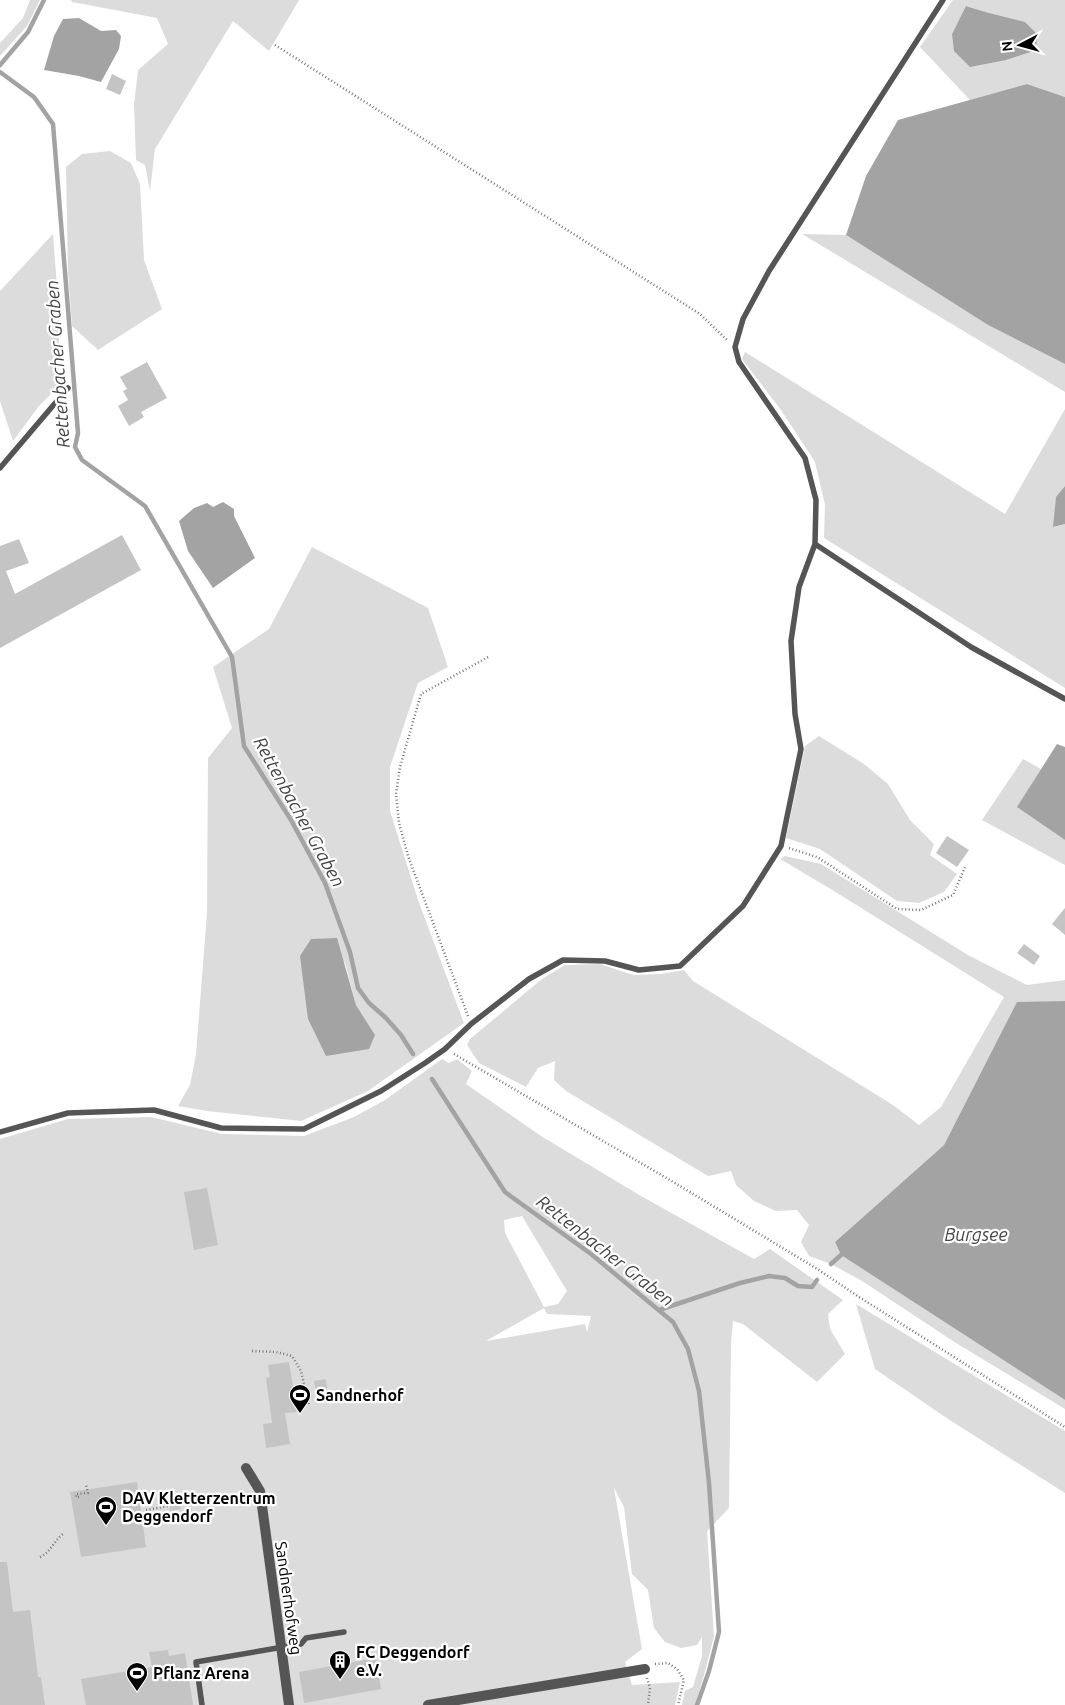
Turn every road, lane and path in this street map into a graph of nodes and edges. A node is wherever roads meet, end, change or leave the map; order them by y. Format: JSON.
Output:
{"nodes":[{"id":1,"x":943,"y":0,"type":"edge"},
{"id":2,"x":275,"y":45,"type":"dead end"},
{"id":3,"x":735,"y":347,"type":"junction"},
{"id":4,"x":68,"y":388,"type":"dead end"},
{"id":5,"x":0,"y":468,"type":"edge"},
{"id":6,"x":815,"y":544,"type":"junction"},
{"id":7,"x":490,"y":656,"type":"dead end"},
{"id":8,"x":1065,"y":699,"type":"edge"},
{"id":9,"x":781,"y":846,"type":"junction"},
{"id":10,"x":965,"y":868,"type":"dead end"},
{"id":11,"x":471,"y":1024,"type":"junction"},
{"id":12,"x":445,"y":1049,"type":"junction"},
{"id":13,"x":0,"y":1132,"type":"edge"},
{"id":14,"x":252,"y":1351,"type":"dead end"},
{"id":15,"x":309,"y":1405,"type":"dead end"},
{"id":16,"x":1065,"y":1427,"type":"edge"},
{"id":17,"x":246,"y":1468,"type":"dead end"},
{"id":18,"x":86,"y":1485,"type":"dead end"},
{"id":19,"x":79,"y":1496,"type":"dead end"},
{"id":20,"x":169,"y":1506,"type":"dead end"},
{"id":21,"x":146,"y":1510,"type":"dead end"},
{"id":22,"x":62,"y":1534,"type":"dead end"},
{"id":23,"x":40,"y":1558,"type":"dead end"},
{"id":24,"x":344,"y":1632,"type":"dead end"},
{"id":25,"x":281,"y":1647,"type":"junction"},
{"id":26,"x":645,"y":1669,"type":"junction"},
{"id":27,"x":202,"y":1705,"type":"edge"},
{"id":28,"x":288,"y":1705,"type":"edge"},
{"id":29,"x":428,"y":1705,"type":"edge"},
{"id":30,"x":648,"y":1705,"type":"edge"},
{"id":31,"x":678,"y":1705,"type":"edge"}],
"edges":[{"from":1,"to":3,"type":"lane"},
{"from":2,"to":3,"type":"path"},
{"from":3,"to":6,"type":"lane"},
{"from":4,"to":5,"type":"lane"},
{"from":6,"to":8,"type":"lane"},
{"from":6,"to":9,"type":"lane"},
{"from":7,"to":11,"type":"path"},
{"from":9,"to":10,"type":"path"},
{"from":9,"to":11,"type":"lane"},
{"from":11,"to":12,"type":"lane"},
{"from":12,"to":13,"type":"lane"},
{"from":12,"to":16,"type":"path"},
{"from":14,"to":15,"type":"path"},
{"from":17,"to":25,"type":"street","name":"Sandnerhofweg"},
{"from":18,"to":19,"type":"path"},
{"from":20,"to":21,"type":"path"},
{"from":22,"to":23,"type":"path"},
{"from":24,"to":25,"type":"lane"},
{"from":25,"to":27,"type":"lane"},
{"from":25,"to":28,"type":"street","name":"Sandnerhofweg"},
{"from":26,"to":29,"type":"street"},
{"from":26,"to":30,"type":"path"},
{"from":26,"to":31,"type":"path"}]}
